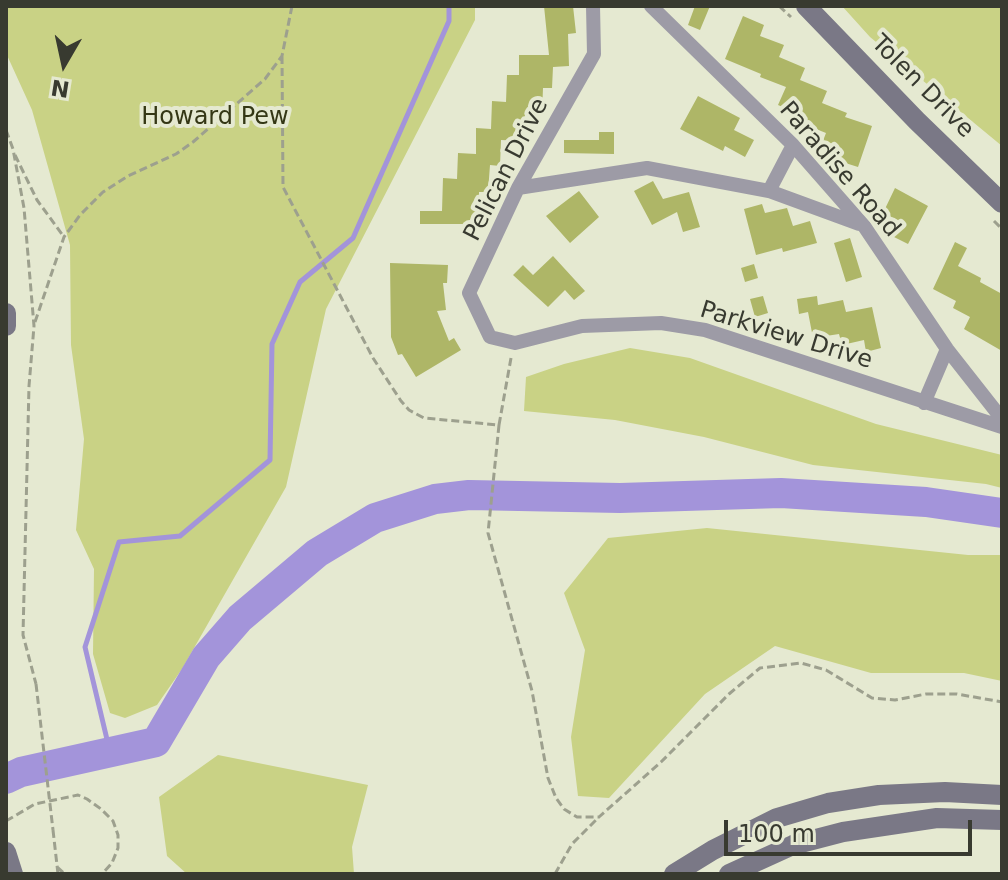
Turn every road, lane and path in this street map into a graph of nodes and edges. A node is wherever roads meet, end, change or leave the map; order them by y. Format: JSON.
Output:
{"nodes":[{"id":1,"x":292,"y":6,"type":"edge"},
{"id":2,"x":593,"y":6,"type":"edge"},
{"id":3,"x":651,"y":6,"type":"edge"},
{"id":4,"x":806,"y":6,"type":"edge"},
{"id":5,"x":282,"y":56,"type":"junction"},
{"id":6,"x":6,"y":130,"type":"edge"},
{"id":7,"x":793,"y":145,"type":"junction"},
{"id":8,"x":13,"y":149,"type":"junction"},
{"id":9,"x":518,"y":188,"type":"junction"},
{"id":10,"x":769,"y":191,"type":"junction"},
{"id":11,"x":1002,"y":203,"type":"edge"},
{"id":12,"x":864,"y":226,"type":"junction"},
{"id":13,"x":64,"y":237,"type":"junction"},
{"id":14,"x":6,"y":313,"type":"edge"},
{"id":15,"x":6,"y":326,"type":"edge"},
{"id":16,"x":34,"y":326,"type":"junction"},
{"id":17,"x":510,"y":342,"type":"junction"},
{"id":18,"x":947,"y":349,"type":"junction"},
{"id":19,"x":924,"y":403,"type":"junction"},
{"id":20,"x":1002,"y":419,"type":"edge"},
{"id":21,"x":499,"y":425,"type":"junction"},
{"id":22,"x":1002,"y":427,"type":"edge"},
{"id":23,"x":1002,"y":702,"type":"edge"},
{"id":24,"x":997,"y":794,"type":"edge"},
{"id":25,"x":599,"y":817,"type":"junction"},
{"id":26,"x":995,"y":820,"type":"edge"},
{"id":27,"x":6,"y":821,"type":"edge"},
{"id":28,"x":57,"y":867,"type":"junction"},
{"id":29,"x":58,"y":874,"type":"edge"},
{"id":30,"x":65,"y":874,"type":"edge"},
{"id":31,"x":102,"y":874,"type":"edge"},
{"id":32,"x":555,"y":874,"type":"edge"},
{"id":33,"x":674,"y":874,"type":"edge"},
{"id":34,"x":729,"y":874,"type":"edge"}],
"edges":[{"from":1,"to":5,"type":"path"},
{"from":2,"to":9,"type":"street","name":"Pelican Drive"},
{"from":3,"to":7,"type":"street","name":"Paradise Road"},
{"from":4,"to":11,"type":"main road","name":"Tolen Drive"},
{"from":5,"to":13,"type":"path"},
{"from":5,"to":21,"type":"path"},
{"from":6,"to":8,"type":"path"},
{"from":7,"to":10,"type":"street"},
{"from":7,"to":12,"type":"street","name":"Paradise Road"},
{"from":8,"to":13,"type":"path"},
{"from":8,"to":16,"type":"path"},
{"from":9,"to":10,"type":"street"},
{"from":9,"to":17,"type":"street","name":"Pelican Drive"},
{"from":10,"to":12,"type":"street"},
{"from":12,"to":18,"type":"street","name":"Paradise Road"},
{"from":13,"to":16,"type":"path"},
{"from":14,"to":15,"type":"main road"},
{"from":16,"to":28,"type":"path","bridge":true},
{"from":17,"to":19,"type":"street","name":"Parkview Drive"},
{"from":17,"to":21,"type":"path"},
{"from":18,"to":19,"type":"street"},
{"from":18,"to":20,"type":"street","name":"Paradise Road"},
{"from":19,"to":22,"type":"street","name":"Parkview Drive"},
{"from":21,"to":25,"type":"path"},
{"from":23,"to":25,"type":"path"},
{"from":24,"to":33,"type":"main road"},
{"from":25,"to":32,"type":"path"},
{"from":26,"to":34,"type":"main road"},
{"from":27,"to":31,"type":"path"},
{"from":28,"to":29,"type":"path"},
{"from":28,"to":30,"type":"path"}]}
